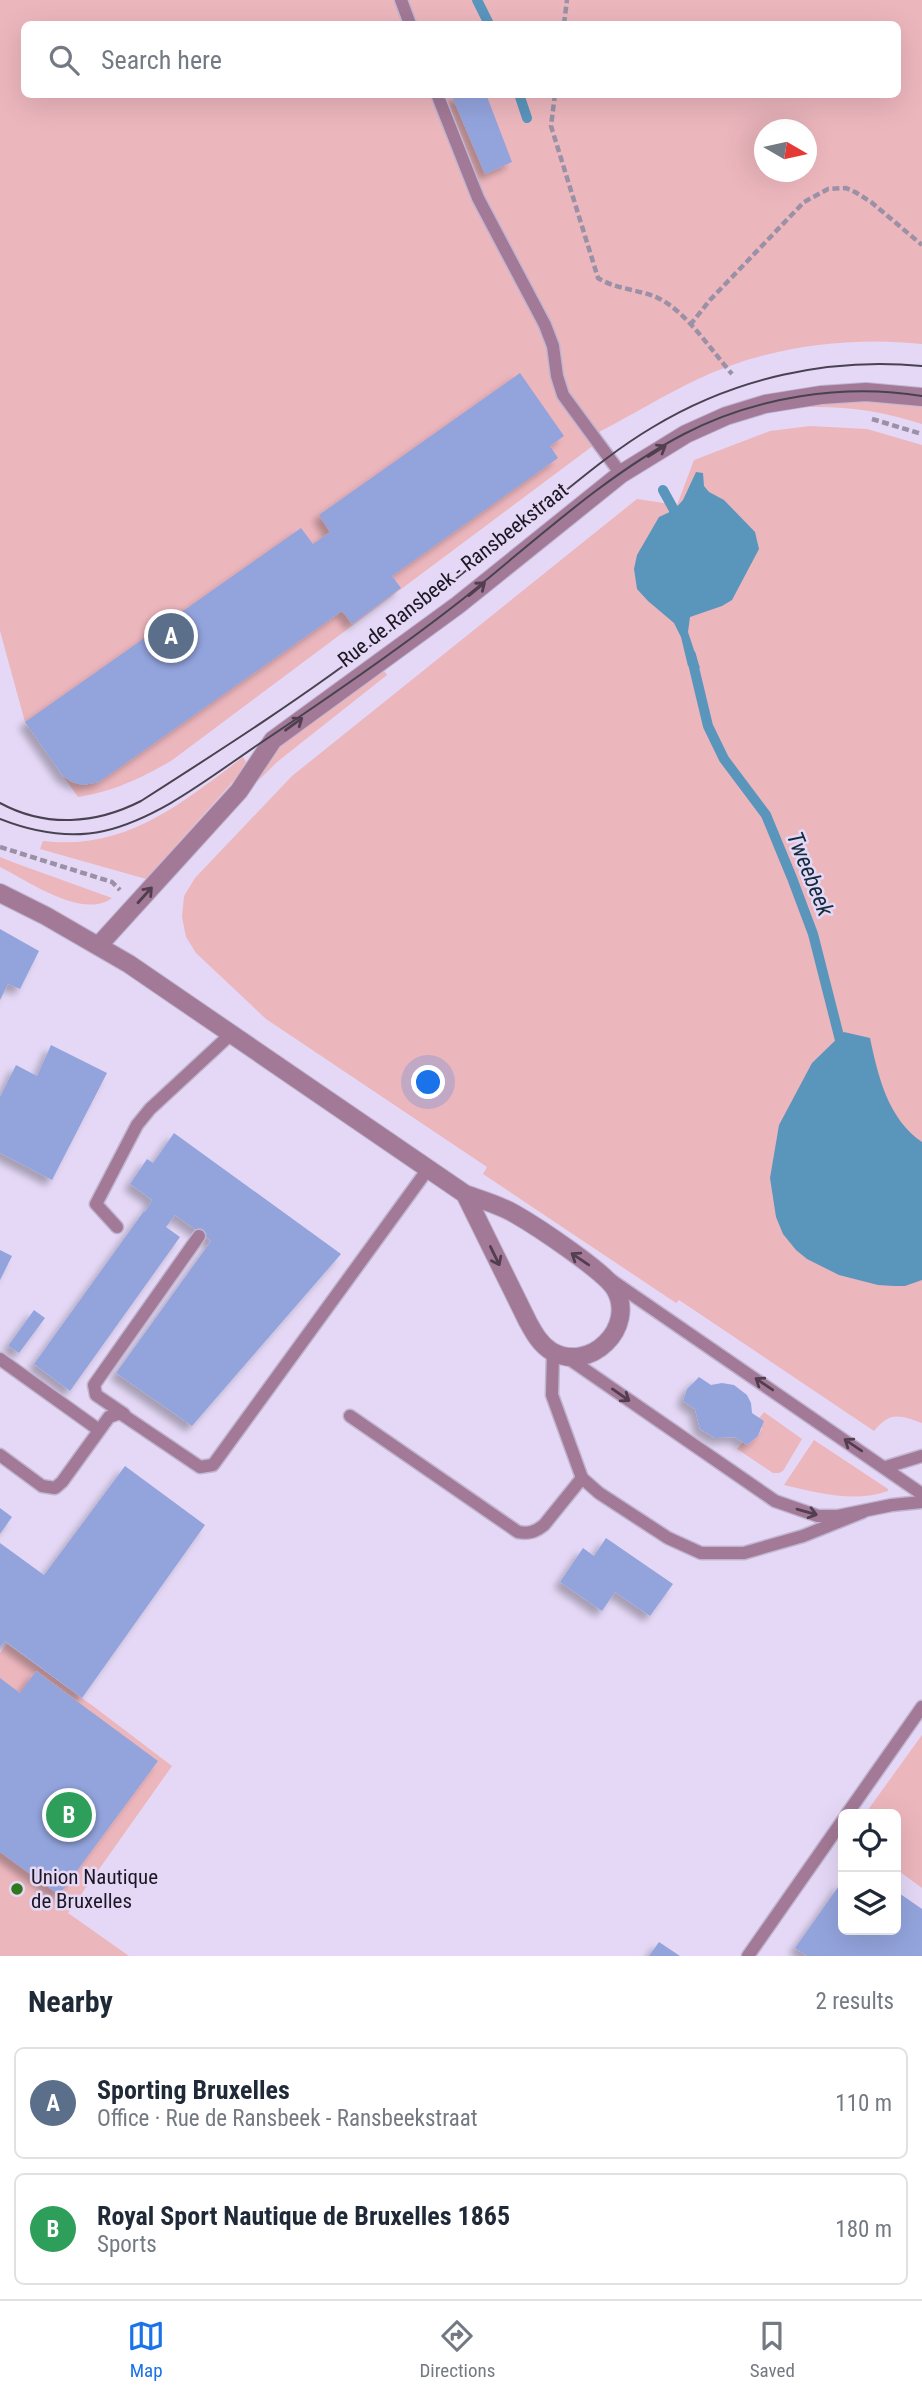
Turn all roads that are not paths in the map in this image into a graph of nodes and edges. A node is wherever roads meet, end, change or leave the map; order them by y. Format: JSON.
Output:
{"nodes":[{"id":1,"x":401,"y":0,"type":"edge"},
{"id":2,"x":409,"y":21,"type":"edge"},
{"id":3,"x":439,"y":98,"type":"edge"},
{"id":4,"x":922,"y":397,"type":"edge"},
{"id":5,"x":621,"y":474,"type":"junction"},
{"id":6,"x":0,"y":893,"type":"edge"},
{"id":7,"x":99,"y":945,"type":"junction"},
{"id":8,"x":231,"y":1034,"type":"junction"},
{"id":9,"x":428,"y":1169,"type":"junction"},
{"id":10,"x":465,"y":1194,"type":"junction"},
{"id":11,"x":117,"y":1227,"type":"dead end"},
{"id":12,"x":200,"y":1236,"type":"dead end"},
{"id":13,"x":604,"y":1275,"type":"junction"},
{"id":14,"x":559,"y":1354,"type":"junction"},
{"id":15,"x":0,"y":1359,"type":"edge"},
{"id":16,"x":124,"y":1414,"type":"junction"},
{"id":17,"x":350,"y":1416,"type":"dead end"},
{"id":18,"x":99,"y":1430,"type":"junction"},
{"id":19,"x":0,"y":1455,"type":"edge"},
{"id":20,"x":922,"y":1456,"type":"edge"},
{"id":21,"x":886,"y":1467,"type":"junction"},
{"id":22,"x":582,"y":1478,"type":"junction"},
{"id":23,"x":922,"y":1494,"type":"edge"},
{"id":24,"x":922,"y":1502,"type":"edge"},
{"id":25,"x":863,"y":1512,"type":"junction"},
{"id":26,"x":922,"y":1707,"type":"edge"},
{"id":27,"x":851,"y":1809,"type":"edge"},
{"id":28,"x":838,"y":1827,"type":"edge"},
{"id":29,"x":748,"y":1956,"type":"edge"}],
"edges":[{"from":1,"to":2,"type":"lane"},
{"from":3,"to":5,"type":"lane"},
{"from":5,"to":4,"type":"street","name":"Rue de Ransbeek - Ransbeekstraat","one_way":true},
{"from":7,"to":5,"type":"street","name":"Rue de Ransbeek - Ransbeekstraat","one_way":true},
{"from":6,"to":7,"type":"street"},
{"from":7,"to":8,"type":"street"},
{"from":8,"to":9,"type":"street"},
{"from":8,"to":11,"type":"lane"},
{"from":9,"to":10,"type":"street"},
{"from":9,"to":16,"type":"lane"},
{"from":13,"to":10,"type":"street","one_way":true},
{"from":10,"to":14,"type":"street","one_way":true},
{"from":12,"to":16,"type":"lane"},
{"from":13,"to":14,"type":"street"},
{"from":21,"to":13,"type":"lane","one_way":true},
{"from":14,"to":22,"type":"lane"},
{"from":14,"to":25,"type":"lane","one_way":true},
{"from":15,"to":18,"type":"lane"},
{"from":16,"to":18,"type":"lane"},
{"from":17,"to":22,"type":"lane"},
{"from":18,"to":19,"type":"lane"},
{"from":20,"to":21,"type":"lane"},
{"from":21,"to":23,"type":"lane"},
{"from":22,"to":25,"type":"lane"},
{"from":24,"to":25,"type":"lane"},
{"from":26,"to":27,"type":"lane"},
{"from":28,"to":29,"type":"lane"}]}
